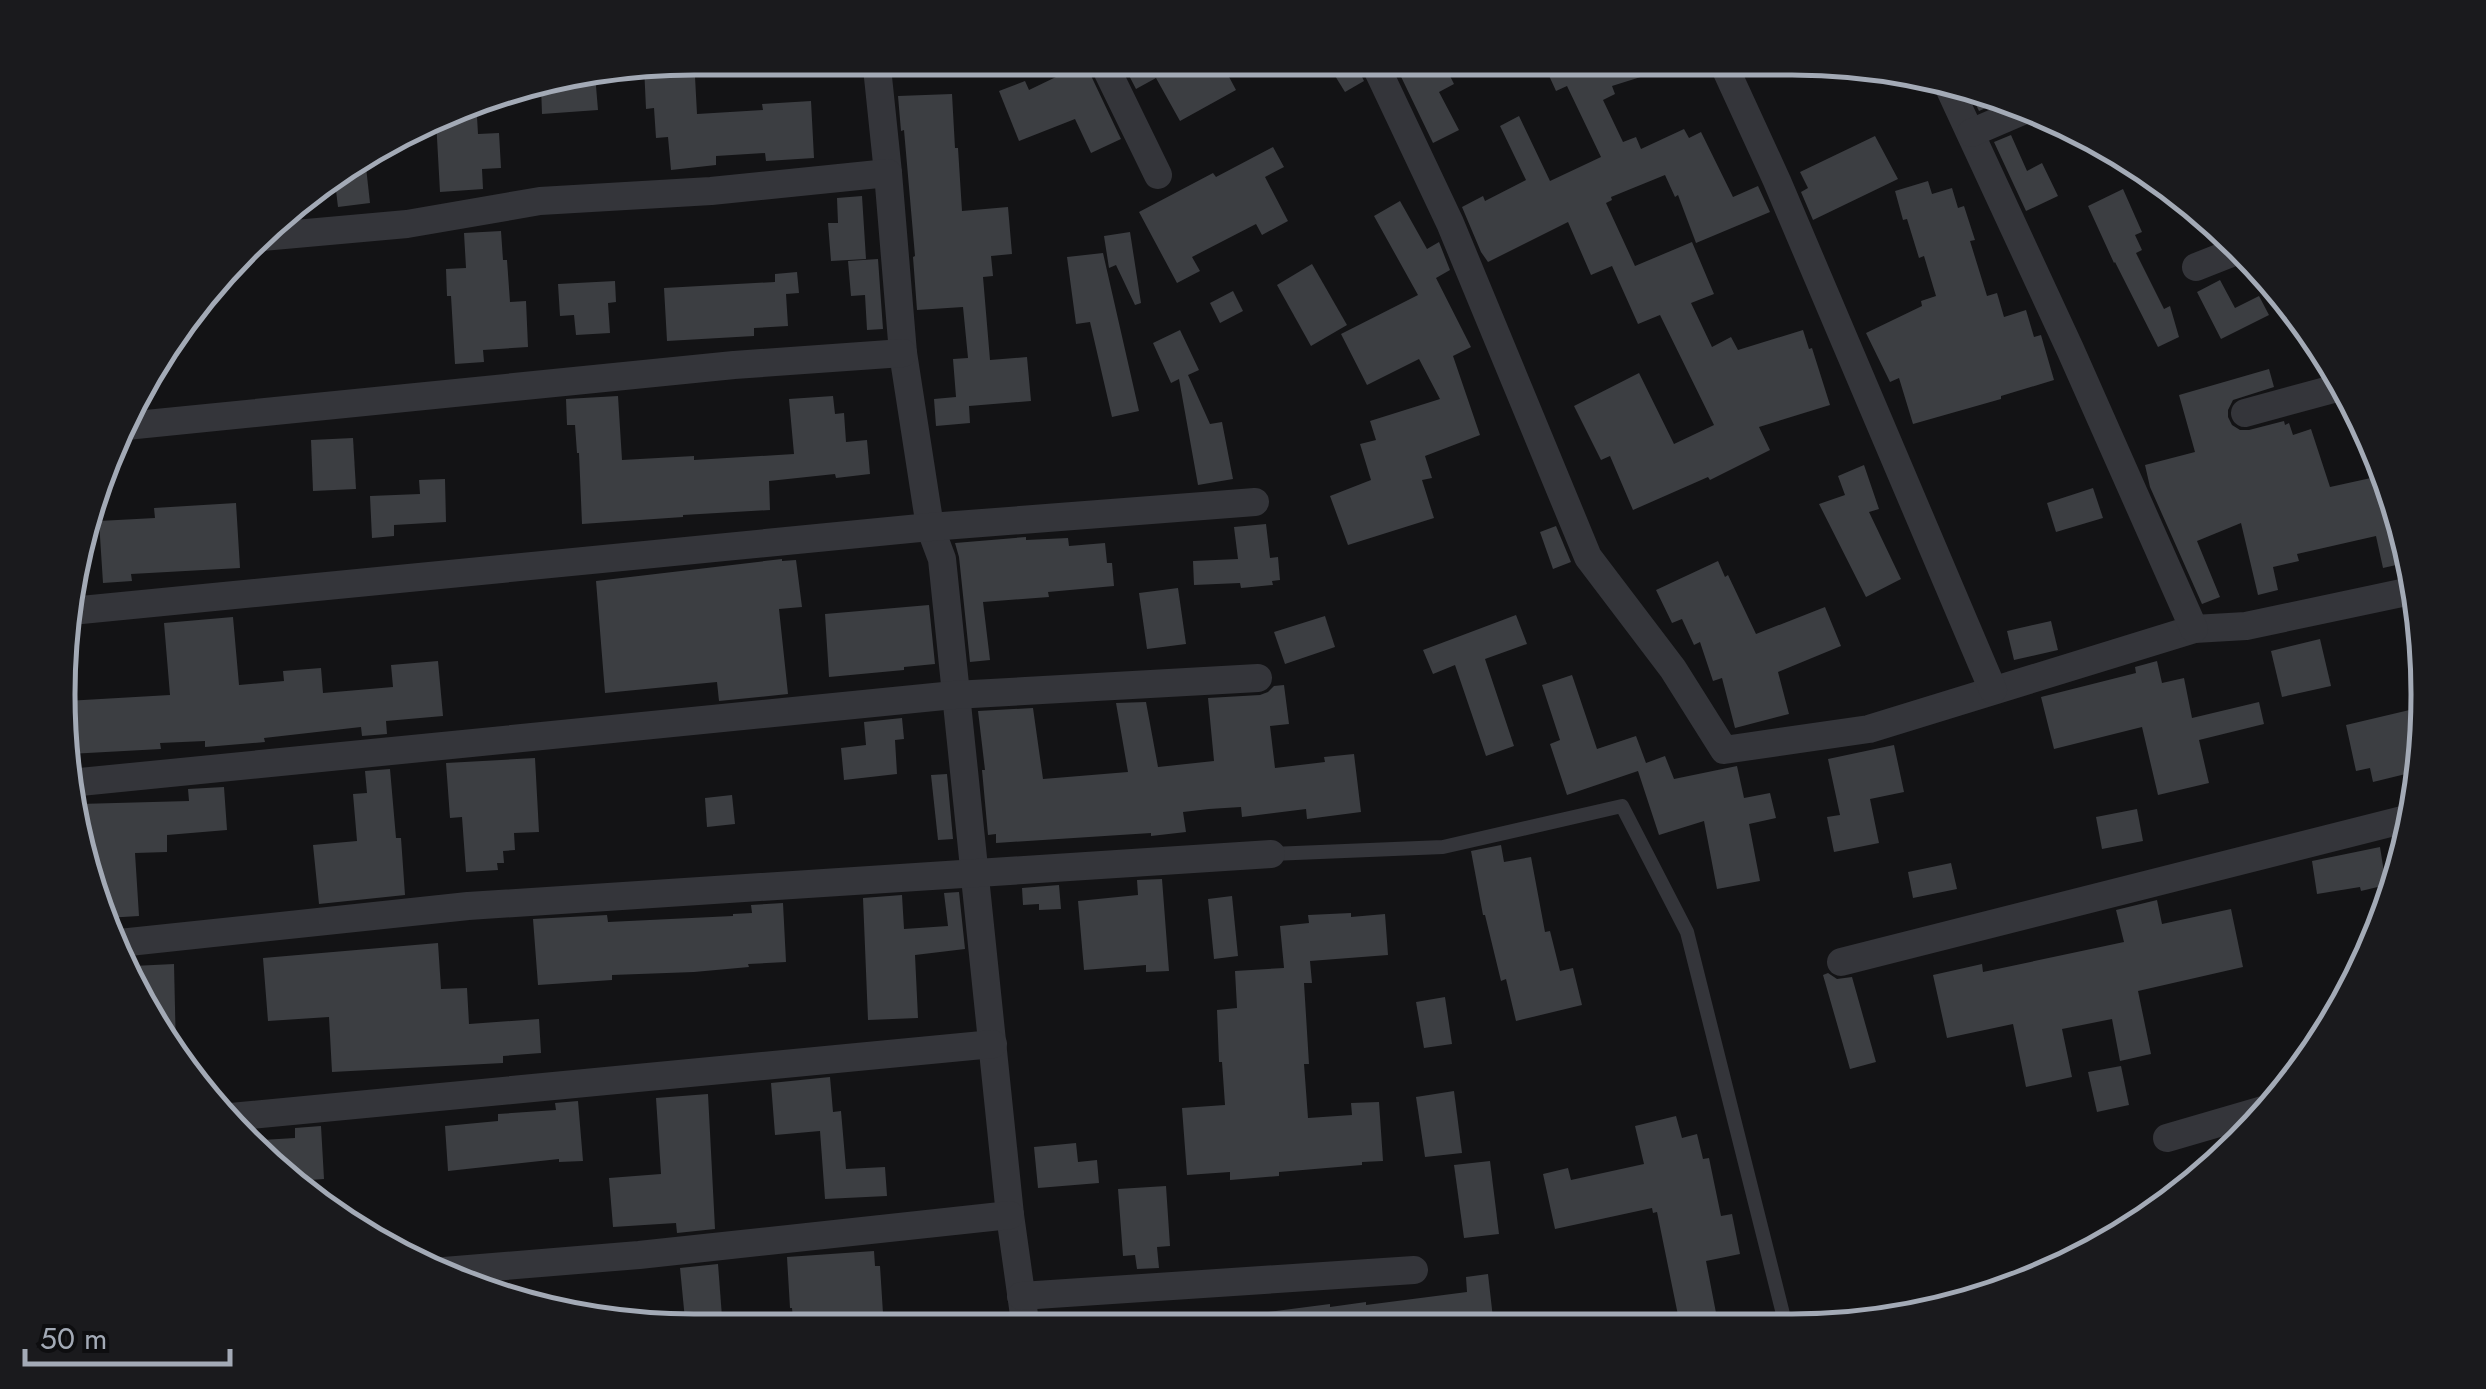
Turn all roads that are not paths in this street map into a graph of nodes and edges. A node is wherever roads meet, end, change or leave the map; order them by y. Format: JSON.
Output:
{"nodes":[{"id":1,"x":878,"y":75,"type":"edge"},
{"id":2,"x":1109,"y":75,"type":"edge"},
{"id":3,"x":1380,"y":75,"type":"edge"},
{"id":4,"x":1728,"y":75,"type":"edge"},
{"id":5,"x":1953,"y":96,"type":"edge"},
{"id":6,"x":2013,"y":116,"type":"edge"},
{"id":7,"x":1971,"y":133,"type":"junction"},
{"id":8,"x":888,"y":172,"type":"junction"},
{"id":9,"x":1158,"y":175,"type":"dead end"},
{"id":10,"x":279,"y":235,"type":"edge"},
{"id":11,"x":2228,"y":254,"type":"edge"},
{"id":12,"x":2196,"y":267,"type":"dead end"},
{"id":13,"x":903,"y":353,"type":"junction"},
{"id":14,"x":2331,"y":390,"type":"edge"},
{"id":15,"x":2245,"y":413,"type":"dead end"},
{"id":16,"x":137,"y":425,"type":"edge"},
{"id":17,"x":1255,"y":502,"type":"dead end"},
{"id":18,"x":930,"y":527,"type":"junction"},
{"id":19,"x":2402,"y":594,"type":"edge"},
{"id":20,"x":81,"y":611,"type":"edge"},
{"id":21,"x":2194,"y":628,"type":"junction"},
{"id":22,"x":1258,"y":678,"type":"dead end"},
{"id":23,"x":1993,"y":690,"type":"junction"},
{"id":24,"x":954,"y":695,"type":"junction"},
{"id":25,"x":81,"y":781,"type":"edge"},
{"id":26,"x":2398,"y":821,"type":"edge"},
{"id":27,"x":1271,"y":854,"type":"joint"},
{"id":28,"x":975,"y":872,"type":"junction"},
{"id":29,"x":127,"y":942,"type":"edge"},
{"id":30,"x":1841,"y":962,"type":"dead end"},
{"id":31,"x":994,"y":1044,"type":"junction"},
{"id":32,"x":2246,"y":1115,"type":"edge"},
{"id":33,"x":241,"y":1116,"type":"edge"},
{"id":34,"x":2167,"y":1138,"type":"dead end"},
{"id":35,"x":1010,"y":1216,"type":"junction"},
{"id":36,"x":464,"y":1269,"type":"edge"},
{"id":37,"x":1414,"y":1270,"type":"dead end"},
{"id":38,"x":1021,"y":1296,"type":"junction"},
{"id":39,"x":1024,"y":1314,"type":"edge"},
{"id":40,"x":1783,"y":1314,"type":"edge"}],
"edges":[{"from":1,"to":8,"type":"street"},
{"from":2,"to":9,"type":"street"},
{"from":3,"to":23,"type":"street"},
{"from":4,"to":23,"type":"street"},
{"from":5,"to":7,"type":"street"},
{"from":6,"to":7,"type":"street"},
{"from":7,"to":21,"type":"street"},
{"from":8,"to":10,"type":"street"},
{"from":8,"to":13,"type":"street"},
{"from":11,"to":12,"type":"street"},
{"from":13,"to":16,"type":"street"},
{"from":13,"to":18,"type":"street"},
{"from":14,"to":15,"type":"street"},
{"from":17,"to":18,"type":"street"},
{"from":18,"to":20,"type":"street"},
{"from":18,"to":24,"type":"street"},
{"from":19,"to":21,"type":"street"},
{"from":21,"to":23,"type":"street"},
{"from":22,"to":24,"type":"street"},
{"from":24,"to":25,"type":"street"},
{"from":24,"to":28,"type":"street"},
{"from":26,"to":30,"type":"street"},
{"from":27,"to":28,"type":"street"},
{"from":27,"to":40,"type":"lane"},
{"from":28,"to":29,"type":"street"},
{"from":28,"to":31,"type":"street"},
{"from":31,"to":33,"type":"street"},
{"from":31,"to":35,"type":"street"},
{"from":32,"to":34,"type":"street"},
{"from":35,"to":36,"type":"street"},
{"from":35,"to":38,"type":"street"},
{"from":37,"to":38,"type":"street"},
{"from":38,"to":39,"type":"street"}]}
